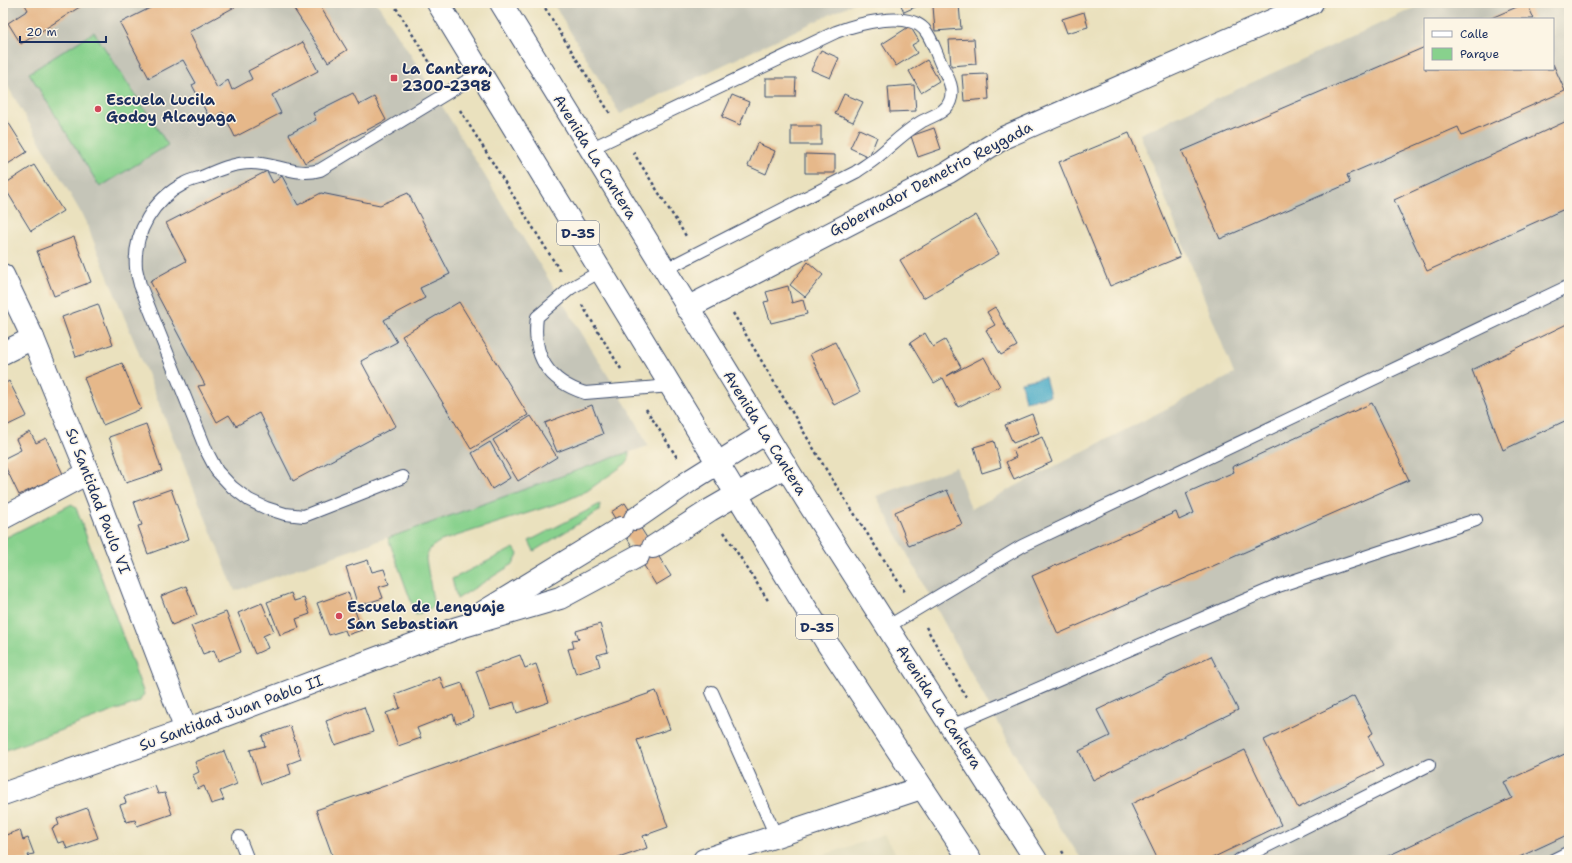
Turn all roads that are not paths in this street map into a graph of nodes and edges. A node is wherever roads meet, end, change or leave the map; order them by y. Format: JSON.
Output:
{"nodes":[{"id":1,"x":438,"y":3,"type":"edge"},
{"id":2,"x":501,"y":3,"type":"edge"},
{"id":3,"x":1312,"y":3,"type":"edge"},
{"id":4,"x":480,"y":73,"type":"junction"},
{"id":5,"x":590,"y":148,"type":"junction"},
{"id":6,"x":664,"y":270,"type":"junction"},
{"id":7,"x":601,"y":271,"type":"junction"},
{"id":8,"x":3,"y":275,"type":"edge"},
{"id":9,"x":1569,"y":286,"type":"edge"},
{"id":10,"x":687,"y":308,"type":"junction"},
{"id":11,"x":33,"y":338,"type":"junction"},
{"id":12,"x":3,"y":353,"type":"edge"},
{"id":13,"x":671,"y":386,"type":"junction"},
{"id":14,"x":766,"y":433,"type":"junction"},
{"id":15,"x":718,"y":463,"type":"junction"},
{"id":16,"x":786,"y":466,"type":"junction"},
{"id":17,"x":88,"y":473,"type":"junction"},
{"id":18,"x":403,"y":476,"type":"dead end"},
{"id":19,"x":737,"y":495,"type":"junction"},
{"id":20,"x":3,"y":518,"type":"edge"},
{"id":21,"x":1476,"y":520,"type":"dead end"},
{"id":22,"x":887,"y":627,"type":"junction"},
{"id":23,"x":457,"y":628,"type":"junction"},
{"id":24,"x":712,"y":692,"type":"dead end"},
{"id":25,"x":951,"y":726,"type":"junction"},
{"id":26,"x":186,"y":730,"type":"junction"},
{"id":27,"x":1429,"y":765,"type":"dead end"},
{"id":28,"x":921,"y":788,"type":"junction"},
{"id":29,"x":3,"y":794,"type":"edge"},
{"id":30,"x":776,"y":836,"type":"junction"},
{"id":31,"x":239,"y":837,"type":"dead end"},
{"id":32,"x":1569,"y":852,"type":"edge"},
{"id":33,"x":248,"y":860,"type":"edge"},
{"id":34,"x":704,"y":860,"type":"edge"},
{"id":35,"x":970,"y":860,"type":"edge"},
{"id":36,"x":1036,"y":860,"type":"edge"},
{"id":37,"x":1239,"y":860,"type":"edge"},
{"id":38,"x":1553,"y":860,"type":"edge"}],
"edges":[{"from":1,"to":4,"type":"main road","number":"D-35"},
{"from":2,"to":5,"type":"main road","name":"Avenida La Cantera"},
{"from":3,"to":10,"type":"main road","name":"Gobernador Demetrio Reygada"},
{"from":4,"to":7,"type":"main road","number":"D-35"},
{"from":4,"to":18,"type":"lane"},
{"from":5,"to":6,"type":"main road","name":"Avenida La Cantera"},
{"from":5,"to":6,"type":"lane"},
{"from":6,"to":10,"type":"main road","name":"Avenida La Cantera"},
{"from":7,"to":13,"type":"main road","number":"D-35"},
{"from":7,"to":13,"type":"lane"},
{"from":8,"to":11,"type":"main road","name":"Su Santidad Paulo VI"},
{"from":9,"to":22,"type":"lane"},
{"from":10,"to":14,"type":"main road","name":"Avenida La Cantera"},
{"from":11,"to":12,"type":"main road"},
{"from":11,"to":17,"type":"main road","name":"Su Santidad Paulo VI"},
{"from":13,"to":15,"type":"main road","number":"D-35"},
{"from":14,"to":15,"type":"main road","name":"Su Santidad Juan Pablo II"},
{"from":14,"to":16,"type":"main road","name":"Avenida La Cantera"},
{"from":15,"to":19,"type":"main road","number":"D-35"},
{"from":15,"to":23,"type":"main road","name":"Su Santidad Juan Pablo II"},
{"from":16,"to":19,"type":"main road","name":"Su Santidad Juan Pablo II"},
{"from":16,"to":22,"type":"main road","name":"Avenida La Cantera"},
{"from":17,"to":20,"type":"main road"},
{"from":17,"to":26,"type":"main road","name":"Su Santidad Paulo VI"},
{"from":19,"to":23,"type":"main road","name":"Su Santidad Juan Pablo II"},
{"from":19,"to":28,"type":"main road","number":"D-35"},
{"from":21,"to":25,"type":"lane"},
{"from":22,"to":25,"type":"main road","name":"Avenida La Cantera"},
{"from":23,"to":26,"type":"main road","name":"Su Santidad Juan Pablo II"},
{"from":24,"to":30,"type":"lane"},
{"from":25,"to":36,"type":"main road","name":"Avenida La Cantera"},
{"from":26,"to":29,"type":"main road","name":"Su Santidad Juan Pablo II"},
{"from":27,"to":37,"type":"lane"},
{"from":28,"to":30,"type":"main road"},
{"from":28,"to":35,"type":"main road","number":"D-35"},
{"from":30,"to":34,"type":"main road"},
{"from":31,"to":33,"type":"lane"},
{"from":32,"to":38,"type":"lane"}]}
